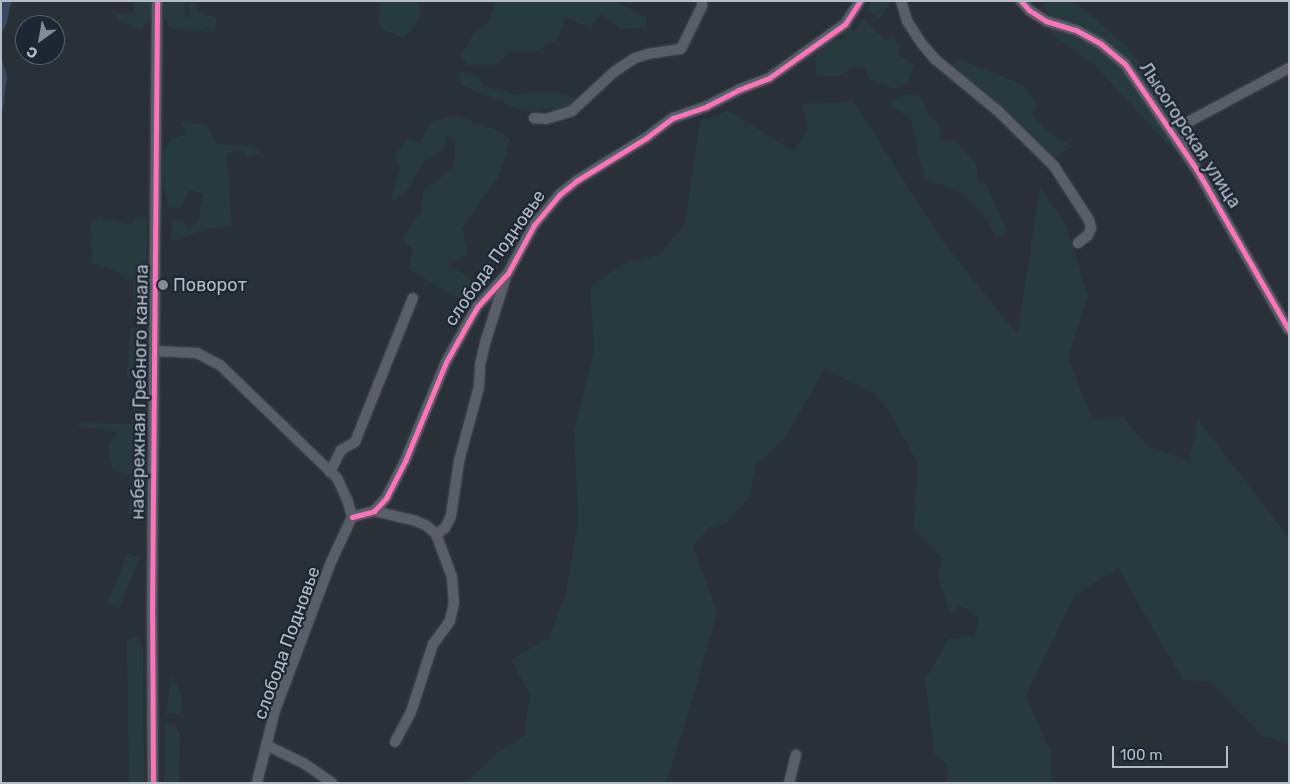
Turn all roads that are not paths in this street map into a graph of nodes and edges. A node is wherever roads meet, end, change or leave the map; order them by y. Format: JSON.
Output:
{"nodes":[{"id":1,"x":157,"y":1,"type":"edge"},
{"id":2,"x":702,"y":1,"type":"edge"},
{"id":3,"x":860,"y":1,"type":"edge"},
{"id":4,"x":901,"y":1,"type":"edge"},
{"id":5,"x":1021,"y":1,"type":"edge"},
{"id":6,"x":1289,"y":68,"type":"edge"},
{"id":7,"x":534,"y":118,"type":"dead end"},
{"id":8,"x":1183,"y":149,"type":"junction"},
{"id":9,"x":1078,"y":243,"type":"dead end"},
{"id":10,"x":508,"y":273,"type":"junction"},
{"id":11,"x":413,"y":298,"type":"dead end"},
{"id":12,"x":1289,"y":330,"type":"edge"},
{"id":13,"x":155,"y":351,"type":"junction"},
{"id":14,"x":330,"y":472,"type":"junction"},
{"id":15,"x":374,"y":511,"type":"junction"},
{"id":16,"x":352,"y":517,"type":"junction"},
{"id":17,"x":436,"y":534,"type":"junction"},
{"id":18,"x":395,"y":742,"type":"dead end"},
{"id":19,"x":266,"y":745,"type":"junction"},
{"id":20,"x":796,"y":755,"type":"dead end"},
{"id":21,"x":153,"y":783,"type":"edge"},
{"id":22,"x":257,"y":783,"type":"edge"},
{"id":23,"x":332,"y":783,"type":"edge"},
{"id":24,"x":789,"y":783,"type":"edge"}],
"edges":[{"from":1,"to":13,"type":"street","name":"набережная Гребного канала"},
{"from":2,"to":7,"type":"street"},
{"from":3,"to":10,"type":"street","name":"слобода Подновье"},
{"from":4,"to":9,"type":"street"},
{"from":5,"to":8,"type":"street","name":"Лысогорская улица"},
{"from":6,"to":8,"type":"street"},
{"from":8,"to":12,"type":"street","name":"Лысогорская улица"},
{"from":10,"to":15,"type":"street","name":"слобода Подновье"},
{"from":10,"to":17,"type":"street"},
{"from":11,"to":14,"type":"street"},
{"from":13,"to":14,"type":"street"},
{"from":13,"to":21,"type":"street","name":"набережная Гребного канала"},
{"from":14,"to":16,"type":"street"},
{"from":15,"to":16,"type":"street"},
{"from":15,"to":17,"type":"street"},
{"from":16,"to":19,"type":"street","name":"слобода Подновье"},
{"from":17,"to":18,"type":"street"},
{"from":19,"to":22,"type":"street","name":"слобода Подновье"},
{"from":19,"to":23,"type":"street"},
{"from":20,"to":24,"type":"street"}]}
